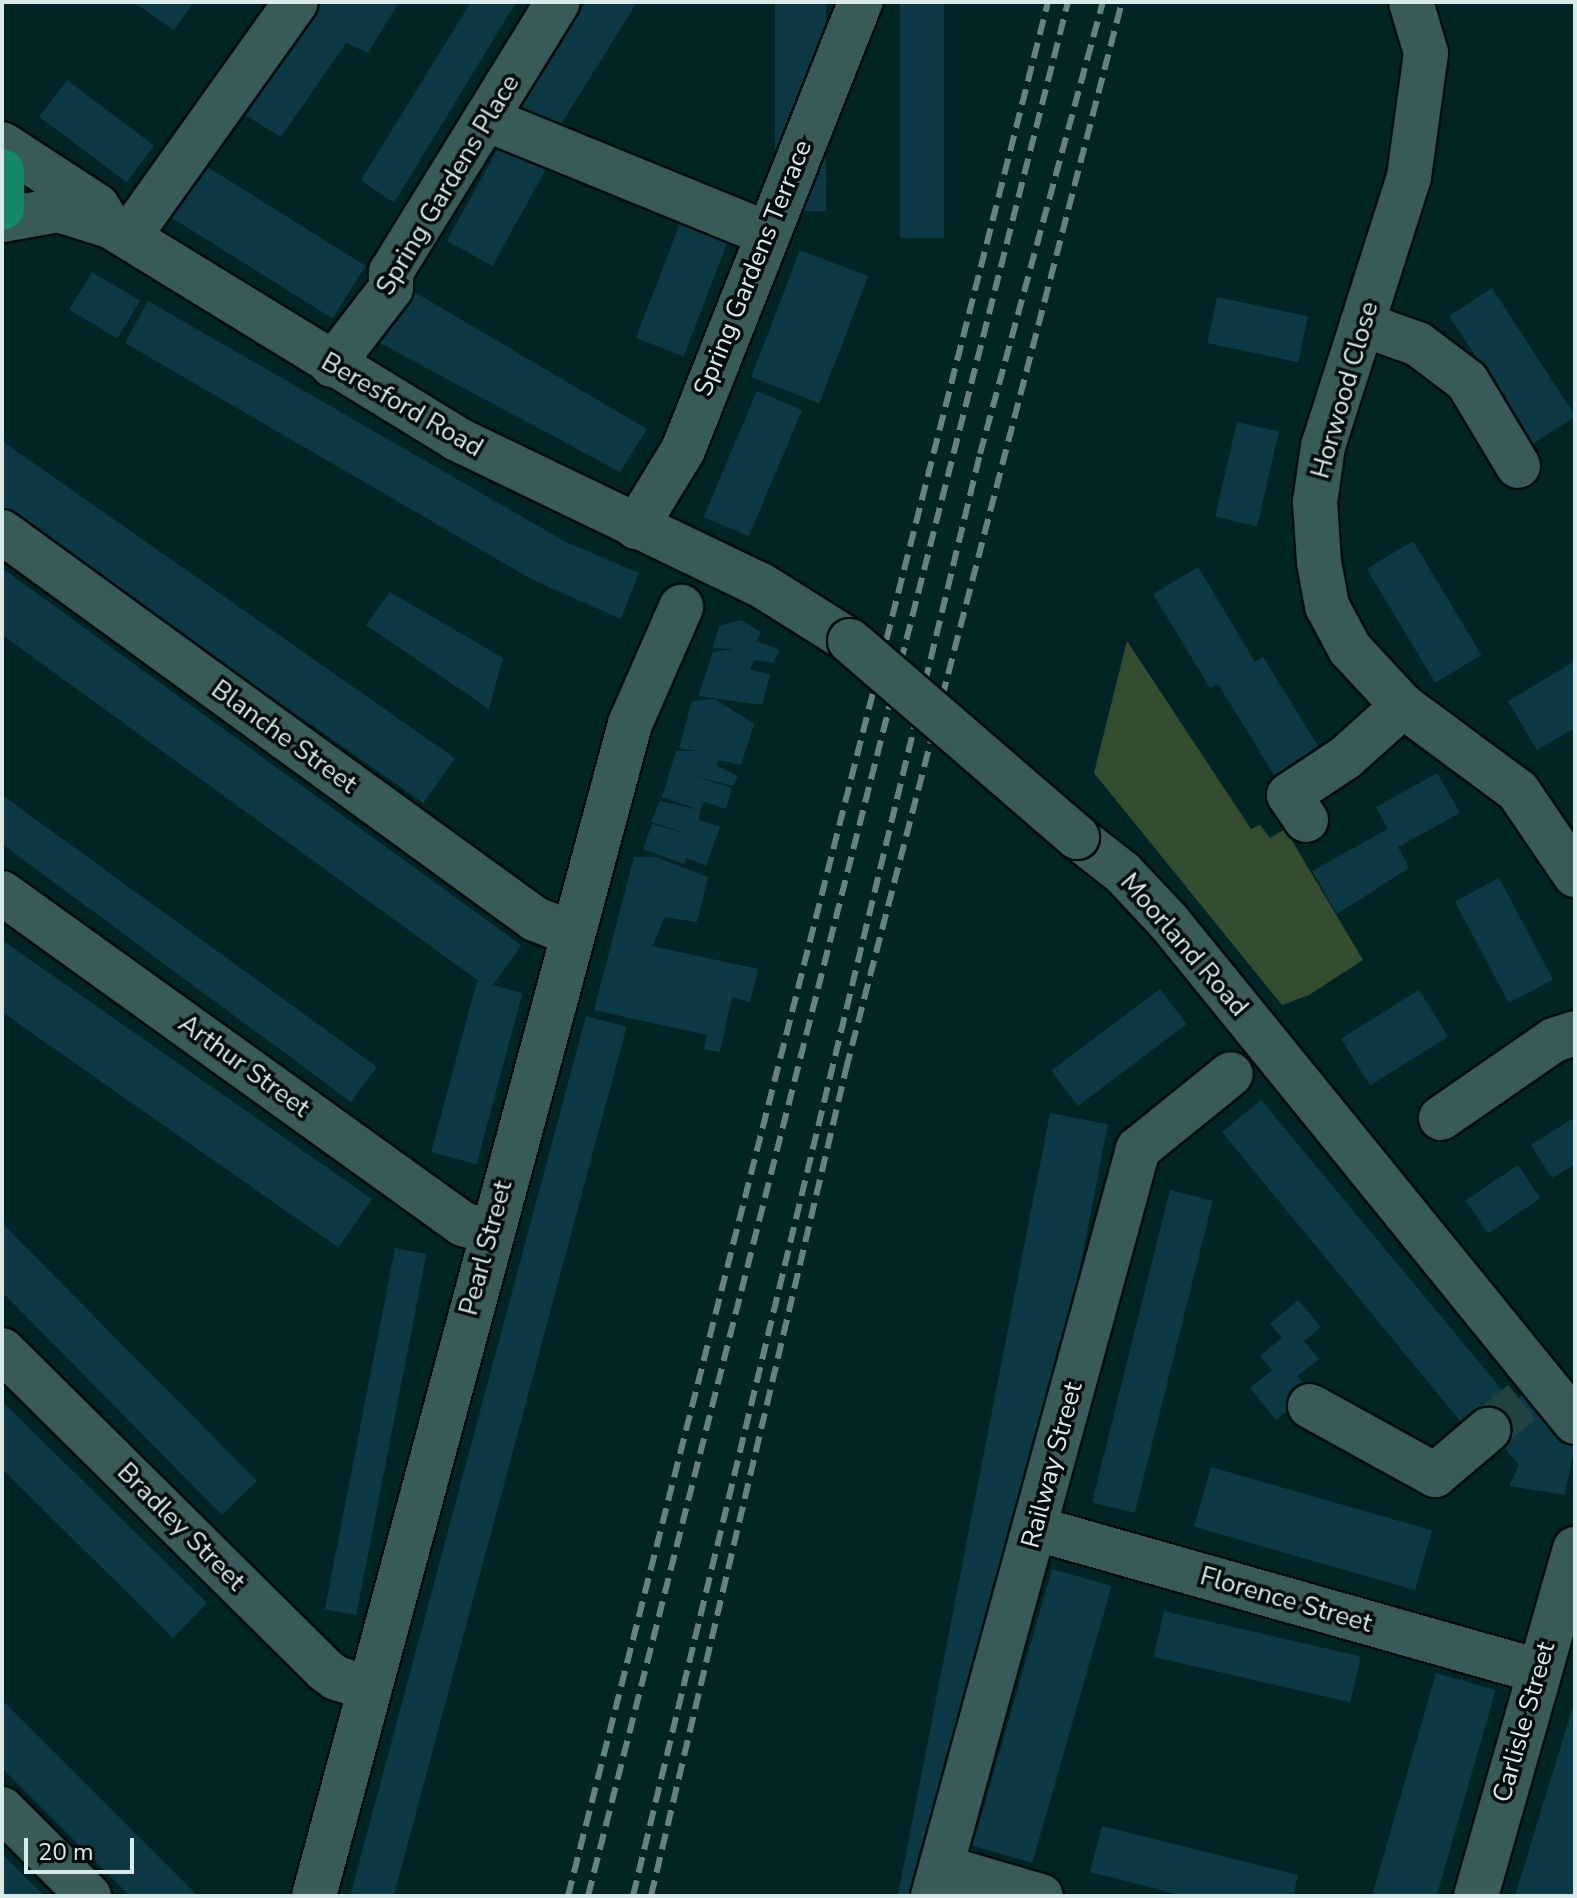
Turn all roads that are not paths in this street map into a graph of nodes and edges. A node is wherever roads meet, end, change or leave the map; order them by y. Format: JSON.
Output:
{"nodes":[{"id":1,"x":296,"y":2,"type":"edge"},
{"id":2,"x":558,"y":2,"type":"edge"},
{"id":3,"x":860,"y":2,"type":"edge"},
{"id":4,"x":1411,"y":2,"type":"edge"},
{"id":5,"x":486,"y":119,"type":"junction"},
{"id":6,"x":2,"y":144,"type":"edge"},
{"id":7,"x":2,"y":171,"type":"edge"},
{"id":8,"x":2,"y":208,"type":"edge"},
{"id":9,"x":2,"y":220,"type":"edge"},
{"id":10,"x":119,"y":231,"type":"junction"},
{"id":11,"x":766,"y":233,"type":"junction"},
{"id":12,"x":1362,"y":324,"type":"junction"},
{"id":13,"x":332,"y":365,"type":"junction"},
{"id":14,"x":1518,"y":466,"type":"dead end"},
{"id":15,"x":636,"y":527,"type":"junction"},
{"id":16,"x":2,"y":532,"type":"edge"},
{"id":17,"x":708,"y":559,"type":"joint"},
{"id":18,"x":681,"y":607,"type":"dead end"},
{"id":19,"x":1403,"y":706,"type":"junction"},
{"id":20,"x":1306,"y":820,"type":"dead end"},
{"id":21,"x":1575,"y":875,"type":"edge"},
{"id":22,"x":2,"y":893,"type":"edge"},
{"id":23,"x":571,"y":933,"type":"junction"},
{"id":24,"x":1575,"y":1033,"type":"edge"},
{"id":25,"x":1231,"y":1074,"type":"dead end"},
{"id":26,"x":1441,"y":1118,"type":"dead end"},
{"id":27,"x":490,"y":1232,"type":"junction"},
{"id":28,"x":2,"y":1350,"type":"edge"},
{"id":29,"x":1310,"y":1406,"type":"dead end"},
{"id":30,"x":1575,"y":1422,"type":"edge"},
{"id":31,"x":1488,"y":1430,"type":"tunnel mouth"},
{"id":32,"x":1034,"y":1528,"type":"junction"},
{"id":33,"x":1575,"y":1549,"type":"edge"},
{"id":34,"x":1538,"y":1671,"type":"junction"},
{"id":35,"x":369,"y":1688,"type":"junction"},
{"id":36,"x":2,"y":1809,"type":"edge"},
{"id":37,"x":937,"y":1882,"type":"edge"},
{"id":38,"x":89,"y":1896,"type":"edge"},
{"id":39,"x":314,"y":1896,"type":"edge"},
{"id":40,"x":1041,"y":1896,"type":"edge"},
{"id":41,"x":1476,"y":1896,"type":"edge"}],
"edges":[{"from":1,"to":10,"type":"street"},
{"from":2,"to":5,"type":"street","name":"Spring Gardens Place"},
{"from":3,"to":11,"type":"street","name":"Spring Gardens Terrace"},
{"from":4,"to":12,"type":"street","name":"Horwood Close"},
{"from":5,"to":11,"type":"street"},
{"from":5,"to":13,"type":"street","name":"Spring Gardens Place"},
{"from":6,"to":10,"type":"street","name":"Beresford Road"},
{"from":7,"to":8,"type":"main road"},
{"from":9,"to":10,"type":"street","name":"Beresford Road"},
{"from":10,"to":13,"type":"street","name":"Beresford Road"},
{"from":11,"to":15,"type":"street","name":"Spring Gardens Terrace"},
{"from":12,"to":14,"type":"street"},
{"from":12,"to":19,"type":"street","name":"Horwood Close"},
{"from":13,"to":15,"type":"street","name":"Beresford Road"},
{"from":15,"to":17,"type":"street","name":"Beresford Road"},
{"from":16,"to":23,"type":"street","name":"Blanche Street"},
{"from":17,"to":30,"type":"street","name":"Moorland Road","bridge":true},
{"from":18,"to":23,"type":"street","name":"Pearl Street"},
{"from":19,"to":20,"type":"street"},
{"from":19,"to":21,"type":"street","name":"Horwood Close"},
{"from":22,"to":27,"type":"street","name":"Arthur Street"},
{"from":23,"to":27,"type":"street","name":"Pearl Street"},
{"from":24,"to":26,"type":"street"},
{"from":25,"to":32,"type":"street","name":"Railway Street"},
{"from":27,"to":35,"type":"street","name":"Pearl Street"},
{"from":28,"to":35,"type":"street","name":"Bradley Street"},
{"from":29,"to":31,"type":"street"},
{"from":32,"to":34,"type":"street","name":"Florence Street"},
{"from":32,"to":37,"type":"street","name":"Railway Street"},
{"from":33,"to":34,"type":"street","name":"Carlisle Street"},
{"from":34,"to":41,"type":"street","name":"Carlisle Street"},
{"from":35,"to":39,"type":"street","name":"Pearl Street"},
{"from":36,"to":38,"type":"street"},
{"from":37,"to":40,"type":"street"}]}
